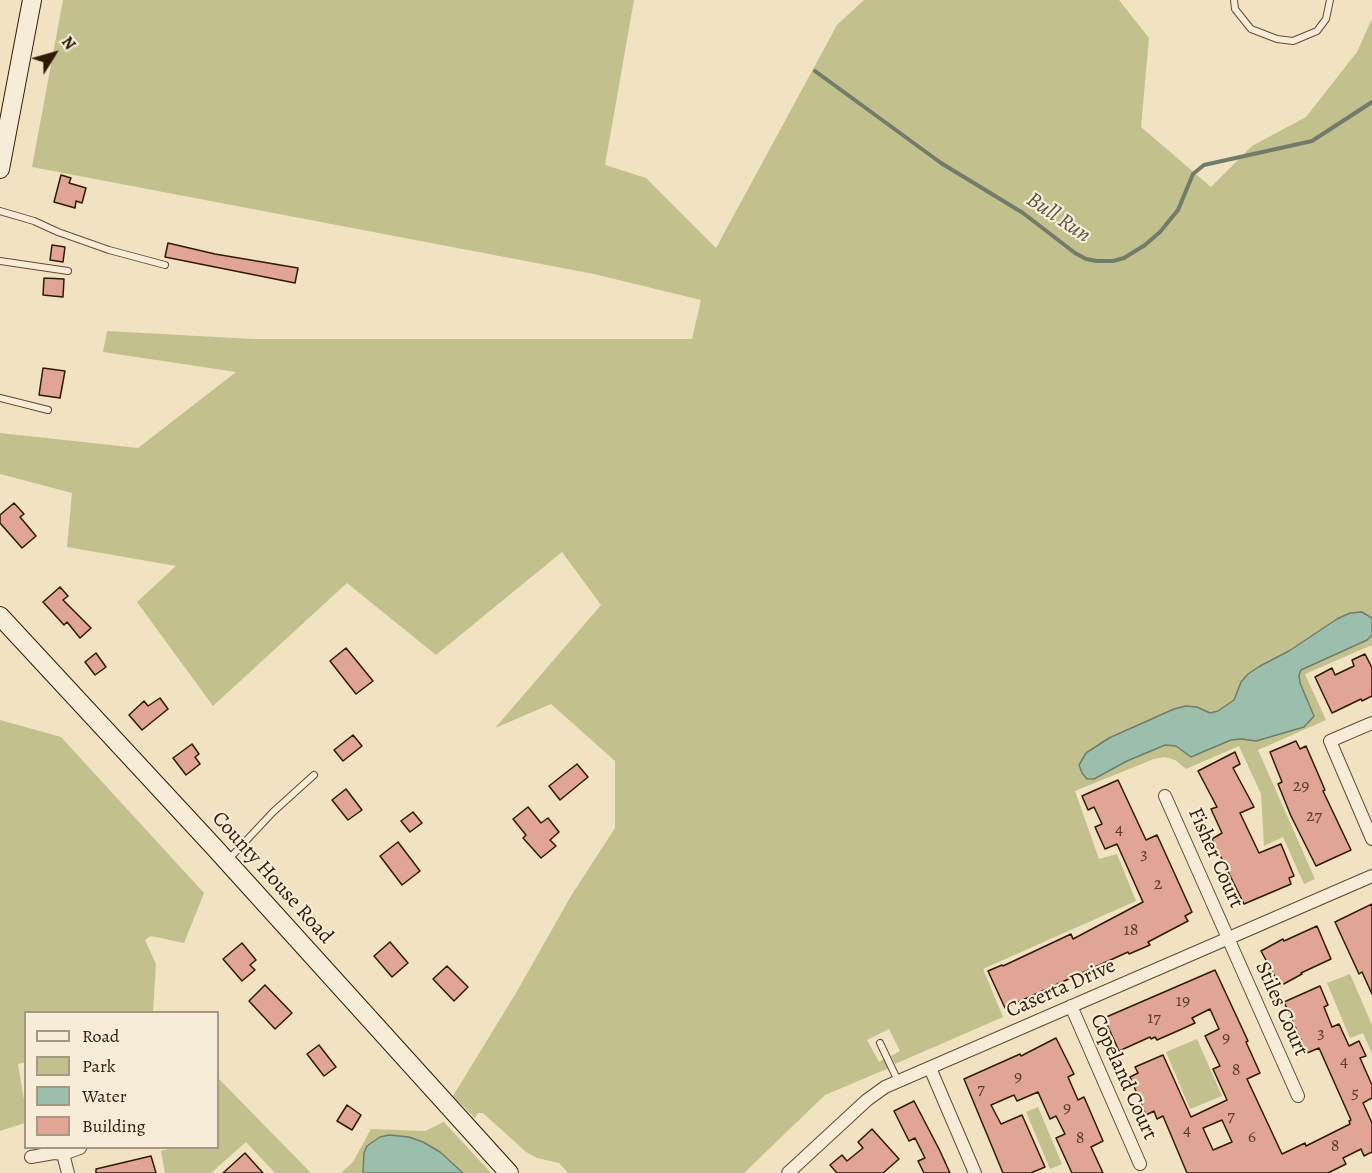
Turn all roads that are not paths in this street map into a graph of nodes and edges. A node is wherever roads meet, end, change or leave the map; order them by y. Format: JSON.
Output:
{"nodes":[{"id":1,"x":32,"y":0,"type":"edge"},
{"id":2,"x":1234,"y":0,"type":"edge"},
{"id":3,"x":1330,"y":0,"type":"edge"},
{"id":4,"x":0,"y":169,"type":"edge"},
{"id":5,"x":0,"y":211,"type":"edge"},
{"id":6,"x":0,"y":261,"type":"edge"},
{"id":7,"x":165,"y":265,"type":"dead end"},
{"id":8,"x":68,"y":271,"type":"dead end"},
{"id":9,"x":0,"y":398,"type":"edge"},
{"id":10,"x":48,"y":410,"type":"dead end"},
{"id":11,"x":0,"y":616,"type":"edge"},
{"id":12,"x":1372,"y":723,"type":"edge"},
{"id":13,"x":314,"y":775,"type":"dead end"},
{"id":14,"x":1165,"y":796,"type":"dead end"},
{"id":15,"x":1372,"y":839,"type":"edge"},
{"id":16,"x":226,"y":862,"type":"junction"},
{"id":17,"x":1372,"y":876,"type":"edge"},
{"id":18,"x":1228,"y":937,"type":"junction"},
{"id":19,"x":1071,"y":1006,"type":"junction"},
{"id":20,"x":880,"y":1043,"type":"dead end"},
{"id":21,"x":930,"y":1068,"type":"junction"},
{"id":22,"x":898,"y":1081,"type":"junction"},
{"id":23,"x":1298,"y":1096,"type":"dead end"},
{"id":24,"x":77,"y":1149,"type":"edge"},
{"id":25,"x":63,"y":1154,"type":"junction"},
{"id":26,"x":31,"y":1157,"type":"dead end"},
{"id":27,"x":1140,"y":1164,"type":"dead end"},
{"id":28,"x":68,"y":1173,"type":"edge"},
{"id":29,"x":509,"y":1173,"type":"edge"},
{"id":30,"x":788,"y":1173,"type":"edge"},
{"id":31,"x":975,"y":1173,"type":"edge"}],
"edges":[{"from":1,"to":4,"type":"street"},
{"from":2,"to":3,"type":"lane"},
{"from":5,"to":7,"type":"lane"},
{"from":6,"to":8,"type":"lane"},
{"from":9,"to":10,"type":"lane"},
{"from":11,"to":16,"type":"street","name":"County House Road"},
{"from":12,"to":15,"type":"street"},
{"from":13,"to":16,"type":"lane"},
{"from":14,"to":18,"type":"street","name":"Fisher Court"},
{"from":16,"to":29,"type":"street","name":"County House Road"},
{"from":17,"to":18,"type":"street","name":"Caserta Drive"},
{"from":18,"to":19,"type":"street","name":"Caserta Drive"},
{"from":18,"to":23,"type":"street","name":"Stiles Court"},
{"from":19,"to":21,"type":"street","name":"Caserta Drive"},
{"from":19,"to":27,"type":"street","name":"Copeland Court"},
{"from":20,"to":22,"type":"lane"},
{"from":21,"to":22,"type":"street","name":"Caserta Drive"},
{"from":21,"to":31,"type":"street"},
{"from":22,"to":30,"type":"street","name":"Caserta Drive"},
{"from":24,"to":25,"type":"street"},
{"from":25,"to":26,"type":"street"},
{"from":25,"to":28,"type":"street"}]}
